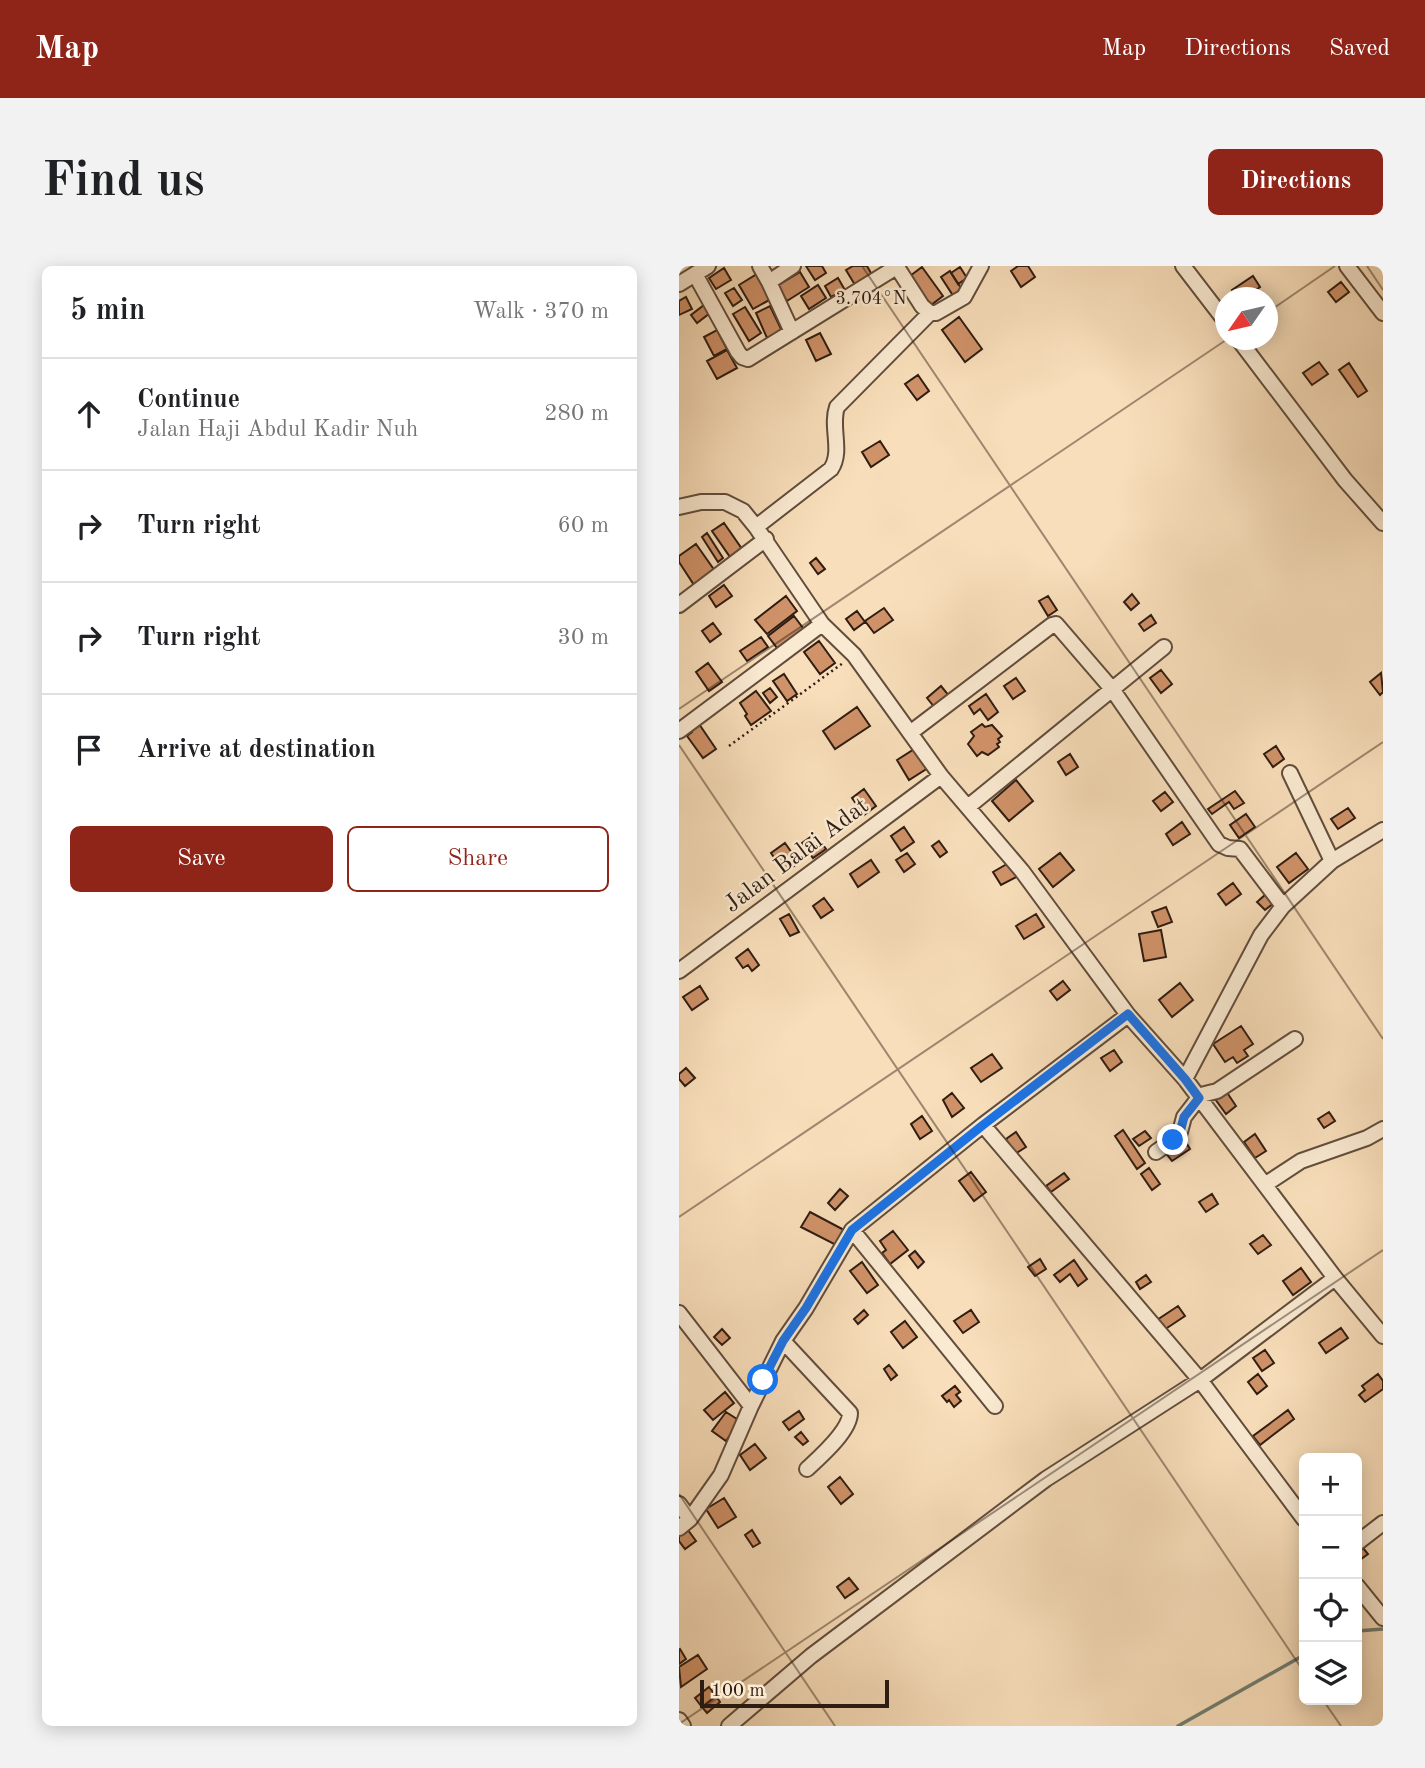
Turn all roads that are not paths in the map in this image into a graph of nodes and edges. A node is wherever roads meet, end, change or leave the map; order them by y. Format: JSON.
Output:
{"nodes":[{"id":1,"x":760,"y":266,"type":"edge"},
{"id":2,"x":793,"y":266,"type":"edge"},
{"id":3,"x":898,"y":266,"type":"edge"},
{"id":4,"x":981,"y":266,"type":"edge"},
{"id":5,"x":1183,"y":266,"type":"edge"},
{"id":6,"x":1347,"y":266,"type":"edge"},
{"id":7,"x":701,"y":270,"type":"edge"},
{"id":8,"x":769,"y":282,"type":"junction"},
{"id":9,"x":679,"y":284,"type":"edge"},
{"id":10,"x":1215,"y":308,"type":"edge"},
{"id":11,"x":930,"y":313,"type":"junction"},
{"id":12,"x":1383,"y":313,"type":"edge"},
{"id":13,"x":792,"y":332,"type":"junction"},
{"id":14,"x":1247,"y":350,"type":"edge"},
{"id":15,"x":679,"y":507,"type":"edge"},
{"id":16,"x":1383,"y":523,"type":"edge"},
{"id":17,"x":756,"y":527,"type":"junction"},
{"id":18,"x":766,"y":539,"type":"junction"},
{"id":19,"x":679,"y":605,"type":"edge"},
{"id":20,"x":822,"y":624,"type":"junction"},
{"id":21,"x":1164,"y":647,"type":"dead end"},
{"id":22,"x":1112,"y":689,"type":"junction"},
{"id":23,"x":679,"y":731,"type":"edge"},
{"id":24,"x":910,"y":733,"type":"junction"},
{"id":25,"x":1290,"y":773,"type":"dead end"},
{"id":26,"x":941,"y":776,"type":"junction"},
{"id":27,"x":969,"y":806,"type":"junction"},
{"id":28,"x":1383,"y":830,"type":"edge"},
{"id":29,"x":1332,"y":861,"type":"junction"},
{"id":30,"x":1283,"y":906,"type":"junction"},
{"id":31,"x":679,"y":971,"type":"edge"},
{"id":32,"x":1128,"y":1014,"type":"junction"},
{"id":33,"x":1294,"y":1039,"type":"dead end"},
{"id":34,"x":1185,"y":1079,"type":"junction"},
{"id":35,"x":1199,"y":1098,"type":"junction"},
{"id":36,"x":983,"y":1125,"type":"junction"},
{"id":37,"x":1383,"y":1129,"type":"edge"},
{"id":38,"x":1156,"y":1152,"type":"dead end"},
{"id":39,"x":1266,"y":1184,"type":"junction"},
{"id":40,"x":852,"y":1230,"type":"junction"},
{"id":41,"x":1335,"y":1278,"type":"junction"},
{"id":42,"x":679,"y":1313,"type":"edge"},
{"id":43,"x":1383,"y":1336,"type":"edge"},
{"id":44,"x":783,"y":1341,"type":"junction"},
{"id":45,"x":1200,"y":1380,"type":"junction"},
{"id":46,"x":751,"y":1406,"type":"junction"},
{"id":47,"x":995,"y":1406,"type":"dead end"},
{"id":48,"x":807,"y":1469,"type":"dead end"},
{"id":49,"x":679,"y":1504,"type":"edge"},
{"id":50,"x":1302,"y":1516,"type":"edge"},
{"id":51,"x":1383,"y":1523,"type":"edge"},
{"id":52,"x":685,"y":1524,"type":"edge"},
{"id":53,"x":1362,"y":1539,"type":"edge"},
{"id":54,"x":1362,"y":1592,"type":"edge"},
{"id":55,"x":1383,"y":1617,"type":"edge"},
{"id":56,"x":679,"y":1720,"type":"edge"},
{"id":57,"x":683,"y":1726,"type":"edge"},
{"id":58,"x":729,"y":1726,"type":"edge"}],
"edges":[{"from":1,"to":8,"type":"street"},
{"from":2,"to":8,"type":"street"},
{"from":3,"to":11,"type":"street"},
{"from":3,"to":13,"type":"street"},
{"from":4,"to":11,"type":"street"},
{"from":5,"to":10,"type":"street"},
{"from":6,"to":12,"type":"street"},
{"from":7,"to":9,"type":"street"},
{"from":7,"to":13,"type":"street"},
{"from":8,"to":13,"type":"street"},
{"from":11,"to":17,"type":"street"},
{"from":14,"to":16,"type":"street"},
{"from":15,"to":17,"type":"street"},
{"from":17,"to":18,"type":"street"},
{"from":18,"to":19,"type":"street"},
{"from":18,"to":20,"type":"street"},
{"from":20,"to":23,"type":"street"},
{"from":20,"to":24,"type":"street"},
{"from":21,"to":22,"type":"street"},
{"from":22,"to":24,"type":"street"},
{"from":22,"to":27,"type":"street"},
{"from":22,"to":30,"type":"street"},
{"from":24,"to":26,"type":"street"},
{"from":25,"to":29,"type":"street"},
{"from":26,"to":27,"type":"street"},
{"from":26,"to":31,"type":"street","name":"Jalan Balai Adat"},
{"from":27,"to":32,"type":"street"},
{"from":28,"to":29,"type":"street"},
{"from":29,"to":30,"type":"street"},
{"from":30,"to":34,"type":"street"},
{"from":32,"to":34,"type":"street"},
{"from":32,"to":36,"type":"street"},
{"from":33,"to":35,"type":"street"},
{"from":34,"to":35,"type":"street"},
{"from":35,"to":38,"type":"street"},
{"from":35,"to":39,"type":"street"},
{"from":36,"to":40,"type":"street"},
{"from":36,"to":45,"type":"street"},
{"from":37,"to":39,"type":"street"},
{"from":39,"to":41,"type":"street"},
{"from":40,"to":44,"type":"street"},
{"from":40,"to":47,"type":"street"},
{"from":41,"to":43,"type":"street"},
{"from":41,"to":45,"type":"street"},
{"from":42,"to":46,"type":"street"},
{"from":44,"to":46,"type":"street"},
{"from":44,"to":48,"type":"street"},
{"from":45,"to":50,"type":"street"},
{"from":45,"to":58,"type":"street"},
{"from":46,"to":52,"type":"street"},
{"from":49,"to":52,"type":"street"},
{"from":51,"to":53,"type":"street"},
{"from":54,"to":55,"type":"street"},
{"from":56,"to":57,"type":"street"}]}
